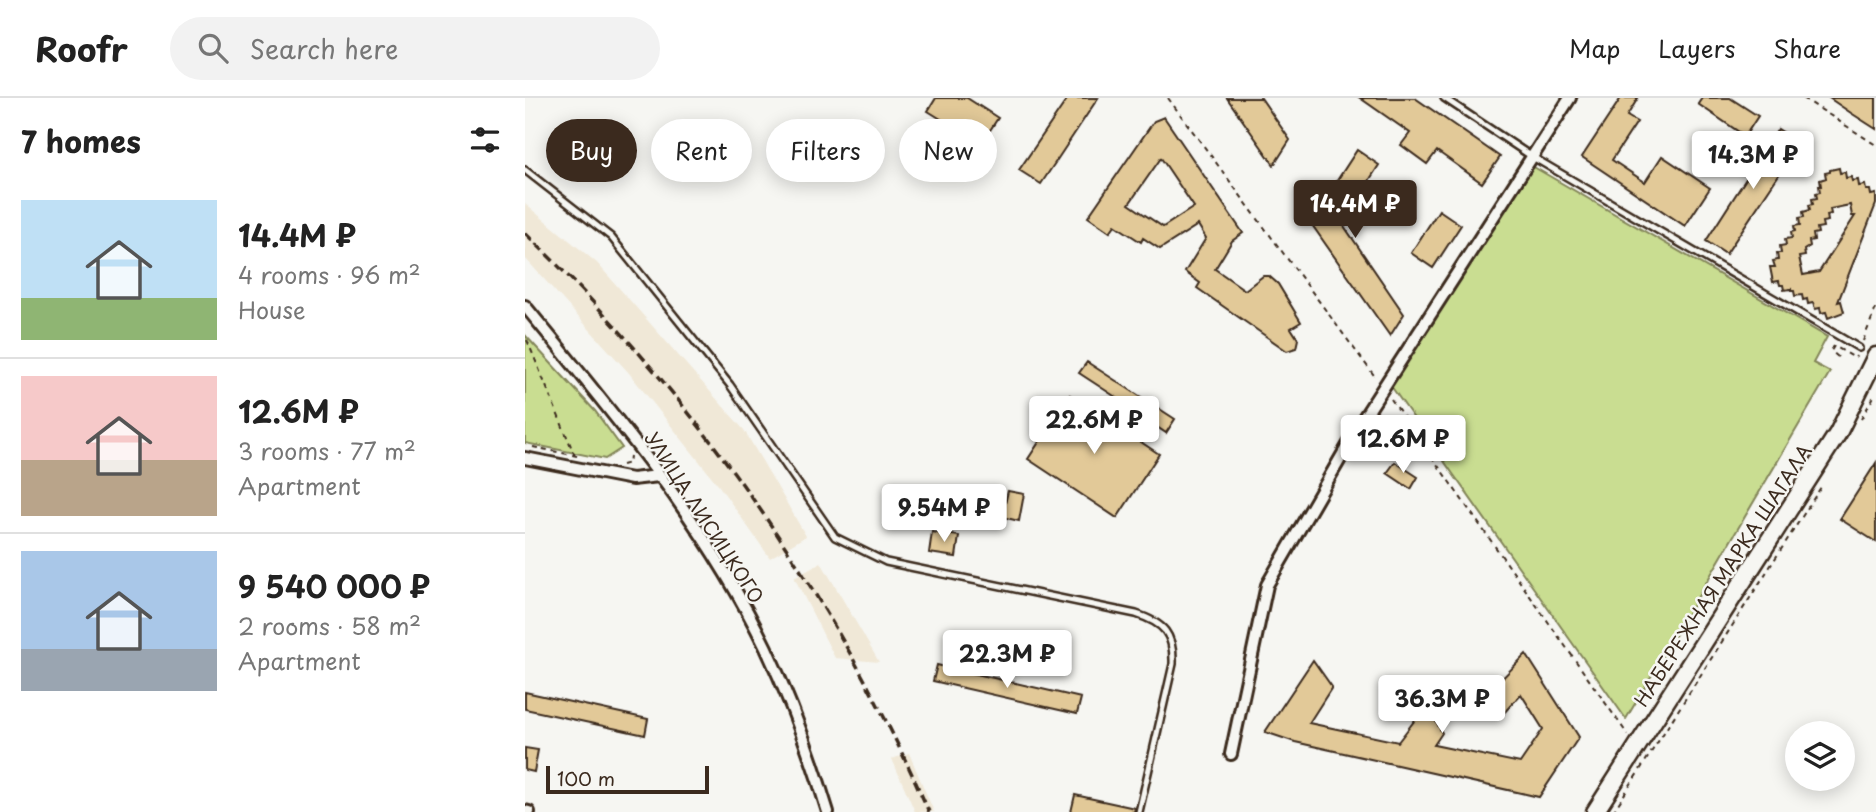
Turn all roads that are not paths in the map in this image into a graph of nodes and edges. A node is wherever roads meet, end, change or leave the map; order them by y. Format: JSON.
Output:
{"nodes":[{"id":1,"x":1444,"y":98,"type":"edge"},
{"id":2,"x":1570,"y":98,"type":"edge"},
{"id":3,"x":1531,"y":156,"type":"junction"},
{"id":4,"x":525,"y":170,"type":"edge"},
{"id":5,"x":525,"y":306,"type":"edge"},
{"id":6,"x":1859,"y":348,"type":"dead end"},
{"id":7,"x":1876,"y":356,"type":"edge"},
{"id":8,"x":527,"y":453,"type":"edge"},
{"id":9,"x":659,"y":475,"type":"junction"},
{"id":10,"x":1231,"y":754,"type":"dead end"},
{"id":11,"x":828,"y":812,"type":"edge"},
{"id":12,"x":1139,"y":812,"type":"edge"},
{"id":13,"x":1595,"y":812,"type":"edge"}],
"edges":[{"from":1,"to":3,"type":"lane"},
{"from":2,"to":3,"type":"street"},
{"from":3,"to":6,"type":"lane"},
{"from":3,"to":10,"type":"street"},
{"from":4,"to":12,"type":"lane"},
{"from":5,"to":9,"type":"street","name":"УЛИЦА ЛИСИЦКОГО"},
{"from":7,"to":13,"type":"main road","name":"НАБЕРЕЖНАЯ МАРКА ШАГАЛА"},
{"from":8,"to":9,"type":"street"},
{"from":9,"to":11,"type":"street","name":"УЛИЦА ЛИСИЦКОГО"}]}
